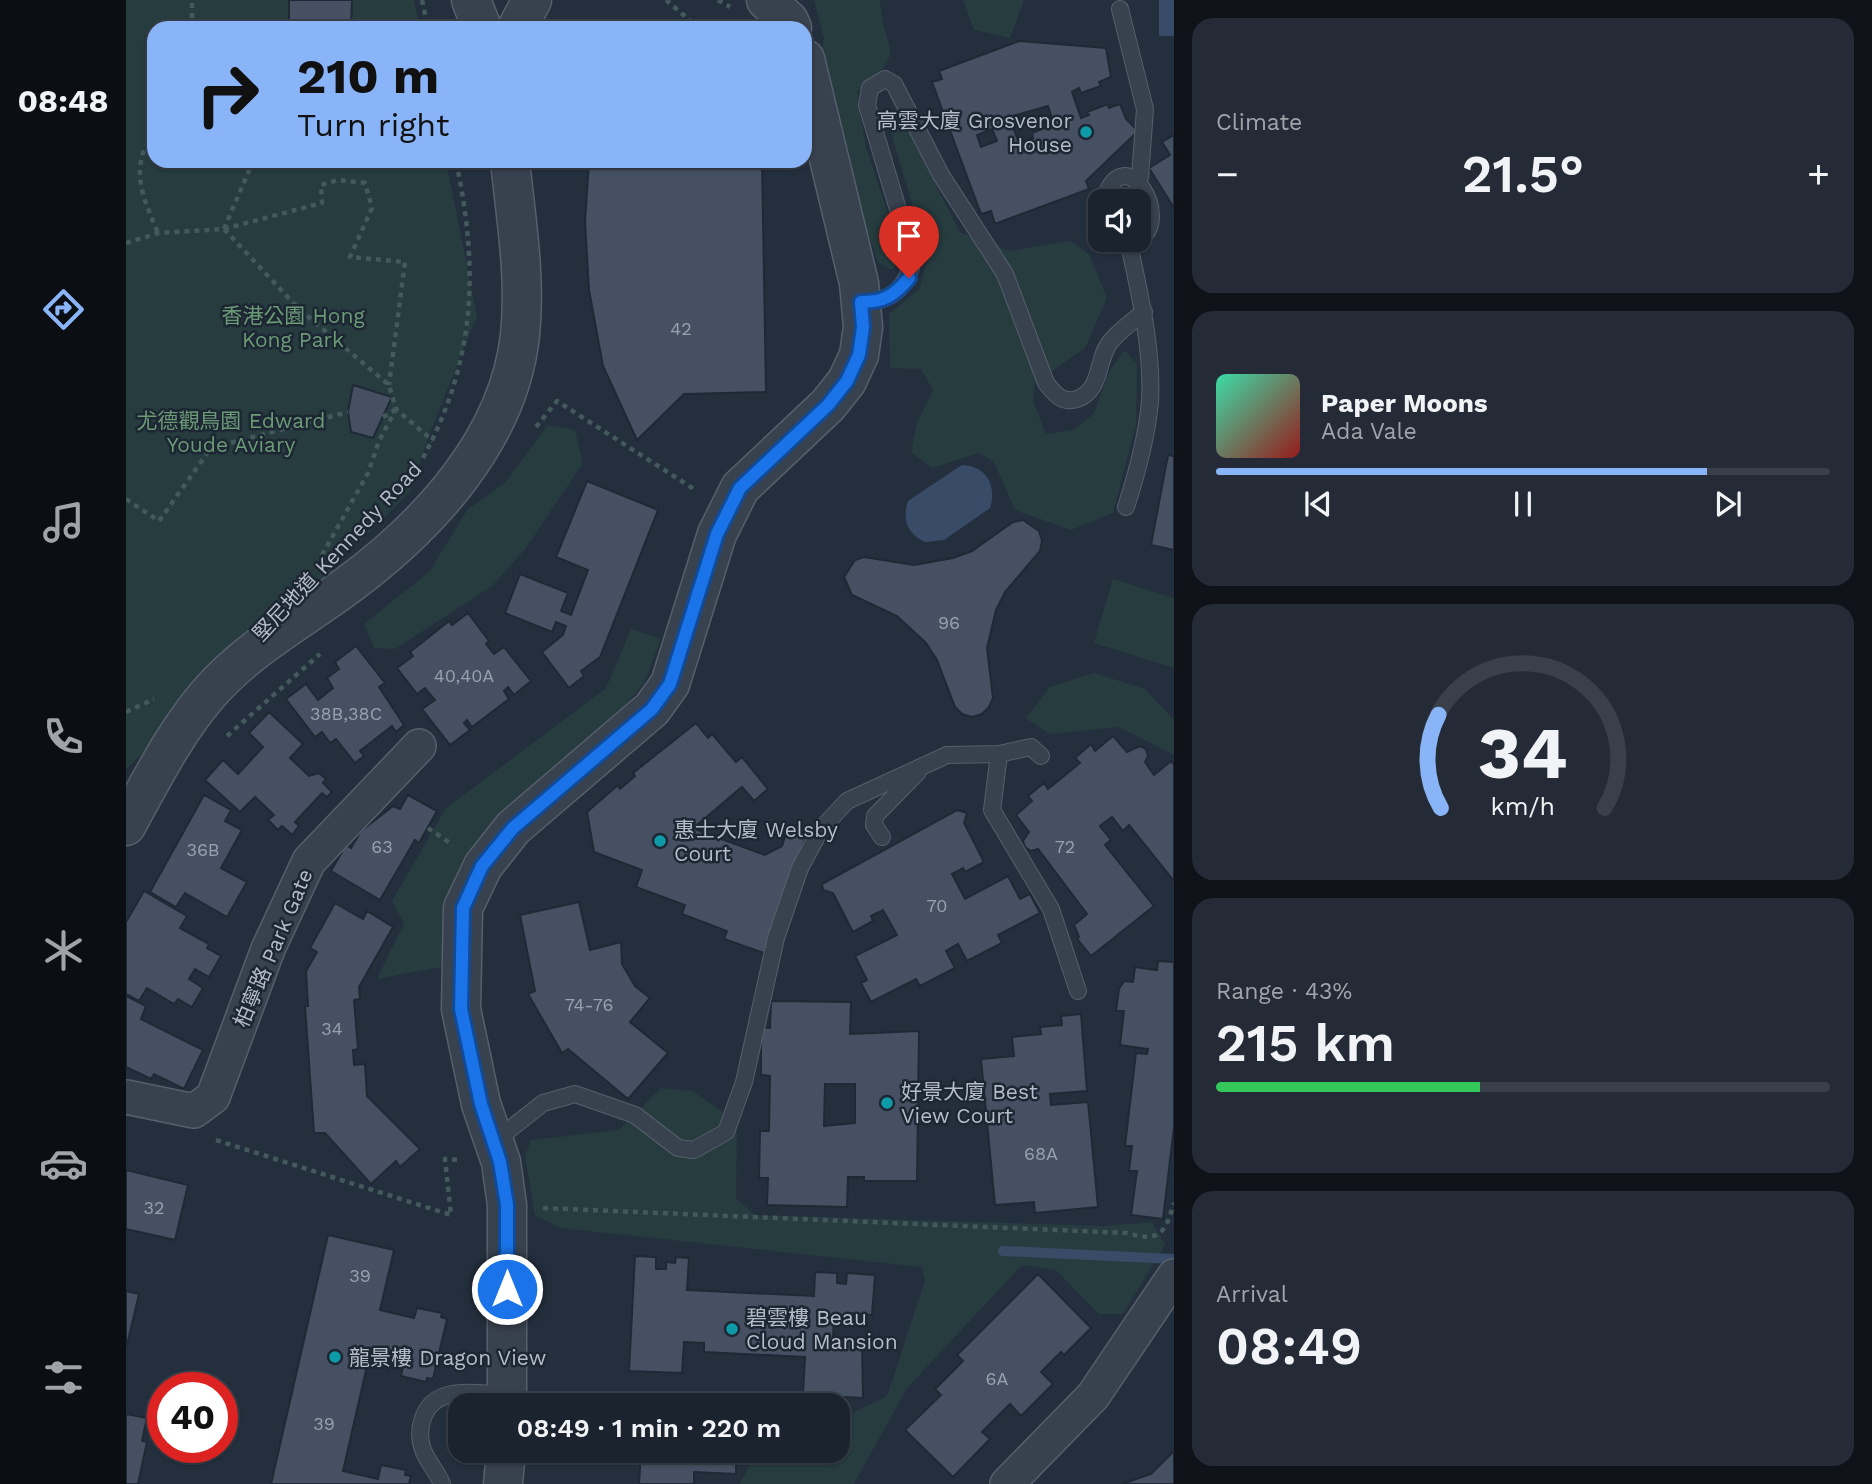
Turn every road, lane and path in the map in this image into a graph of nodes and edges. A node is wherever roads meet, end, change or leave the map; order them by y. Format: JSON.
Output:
{"nodes":[{"id":1,"x":192,"y":0,"type":"edge"},
{"id":2,"x":422,"y":0,"type":"edge"},
{"id":3,"x":471,"y":0,"type":"edge"},
{"id":4,"x":532,"y":0,"type":"edge"},
{"id":5,"x":666,"y":0,"type":"edge"},
{"id":6,"x":765,"y":0,"type":"edge"},
{"id":7,"x":1120,"y":9,"type":"dead end"},
{"id":8,"x":192,"y":21,"type":"edge"},
{"id":9,"x":426,"y":21,"type":"edge"},
{"id":10,"x":479,"y":21,"type":"edge"},
{"id":11,"x":521,"y":21,"type":"edge"},
{"id":12,"x":691,"y":21,"type":"edge"},
{"id":13,"x":789,"y":21,"type":"edge"},
{"id":14,"x":812,"y":89,"type":"edge"},
{"id":15,"x":147,"y":144,"type":"edge"},
{"id":16,"x":250,"y":168,"type":"edge"},
{"id":17,"x":457,"y":168,"type":"edge"},
{"id":18,"x":511,"y":168,"type":"edge"},
{"id":19,"x":1140,"y":177,"type":"junction"},
{"id":20,"x":1109,"y":189,"type":"edge"},
{"id":21,"x":223,"y":229,"type":"junction"},
{"id":22,"x":158,"y":233,"type":"junction"},
{"id":23,"x":1151,"y":233,"type":"edge"},
{"id":24,"x":126,"y":243,"type":"edge"},
{"id":25,"x":1131,"y":252,"type":"edge"},
{"id":26,"x":861,"y":302,"type":"junction"},
{"id":27,"x":1144,"y":312,"type":"junction"},
{"id":28,"x":390,"y":385,"type":"junction"},
{"id":29,"x":396,"y":409,"type":"junction"},
{"id":30,"x":348,"y":412,"type":"dead end"},
{"id":31,"x":383,"y":417,"type":"dead end"},
{"id":32,"x":533,"y":431,"type":"dead end"},
{"id":33,"x":433,"y":441,"type":"junction"},
{"id":34,"x":422,"y":460,"type":"dead end"},
{"id":35,"x":705,"y":486,"type":"dead end"},
{"id":36,"x":701,"y":494,"type":"junction"},
{"id":37,"x":126,"y":499,"type":"edge"},
{"id":38,"x":697,"y":503,"type":"dead end"},
{"id":39,"x":1126,"y":507,"type":"dead end"},
{"id":40,"x":315,"y":566,"type":"dead end"},
{"id":41,"x":157,"y":696,"type":"dead end"},
{"id":42,"x":126,"y":712,"type":"edge"},
{"id":43,"x":419,"y":746,"type":"dead end"},
{"id":44,"x":999,"y":754,"type":"junction"},
{"id":45,"x":1041,"y":755,"type":"dead end"},
{"id":46,"x":924,"y":765,"type":"junction"},
{"id":47,"x":126,"y":825,"type":"edge"},
{"id":48,"x":428,"y":828,"type":"dead end"},
{"id":49,"x":882,"y":837,"type":"dead end"},
{"id":50,"x":456,"y":847,"type":"dead end"},
{"id":51,"x":1078,"y":991,"type":"dead end"},
{"id":52,"x":126,"y":1097,"type":"edge"},
{"id":53,"x":207,"y":1138,"type":"dead end"},
{"id":54,"x":480,"y":1151,"type":"junction"},
{"id":55,"x":1174,"y":1203,"type":"edge"},
{"id":56,"x":539,"y":1208,"type":"dead end"},
{"id":57,"x":1174,"y":1276,"type":"edge"},
{"id":58,"x":507,"y":1393,"type":"edge"},
{"id":59,"x":448,"y":1394,"type":"edge"},
{"id":60,"x":505,"y":1463,"type":"edge"},
{"id":61,"x":442,"y":1484,"type":"edge"},
{"id":62,"x":503,"y":1484,"type":"edge"},
{"id":63,"x":1007,"y":1484,"type":"edge"}],
"edges":[{"from":1,"to":8,"type":"path"},
{"from":2,"to":9,"type":"path"},
{"from":3,"to":10,"type":"street"},
{"from":4,"to":11,"type":"street"},
{"from":5,"to":12,"type":"path"},
{"from":6,"to":13,"type":"street"},
{"from":7,"to":19,"type":"lane"},
{"from":14,"to":26,"type":"street"},
{"from":15,"to":22,"type":"path"},
{"from":16,"to":21,"type":"path"},
{"from":17,"to":33,"type":"path","name":"堅尼地道 Kennedy Road"},
{"from":18,"to":47,"type":"street","name":"堅尼地道 Kennedy Road"},
{"from":19,"to":20,"type":"lane"},
{"from":19,"to":23,"type":"lane"},
{"from":21,"to":22,"type":"path"},
{"from":21,"to":28,"type":"path"},
{"from":21,"to":28,"type":"path"},
{"from":22,"to":24,"type":"path"},
{"from":25,"to":27,"type":"lane"},
{"from":26,"to":27,"type":"lane"},
{"from":26,"to":54,"type":"street"},
{"from":27,"to":39,"type":"lane"},
{"from":28,"to":29,"type":"path"},
{"from":29,"to":31,"type":"path"},
{"from":29,"to":33,"type":"path"},
{"from":29,"to":40,"type":"path"},
{"from":30,"to":37,"type":"path"},
{"from":32,"to":36,"type":"path"},
{"from":33,"to":34,"type":"path","name":"堅尼地道 Kennedy Road"},
{"from":35,"to":36,"type":"path"},
{"from":36,"to":38,"type":"path"},
{"from":41,"to":42,"type":"path"},
{"from":43,"to":52,"type":"street","name":"柏寧路 Park Gate"},
{"from":44,"to":45,"type":"lane"},
{"from":44,"to":46,"type":"lane"},
{"from":44,"to":51,"type":"lane"},
{"from":46,"to":49,"type":"lane"},
{"from":46,"to":54,"type":"lane"},
{"from":48,"to":50,"type":"path"},
{"from":53,"to":54,"type":"path"},
{"from":54,"to":58,"type":"street"},
{"from":55,"to":56,"type":"path"},
{"from":57,"to":63,"type":"street"},
{"from":59,"to":61,"type":"lane"},
{"from":60,"to":62,"type":"street"}]}
